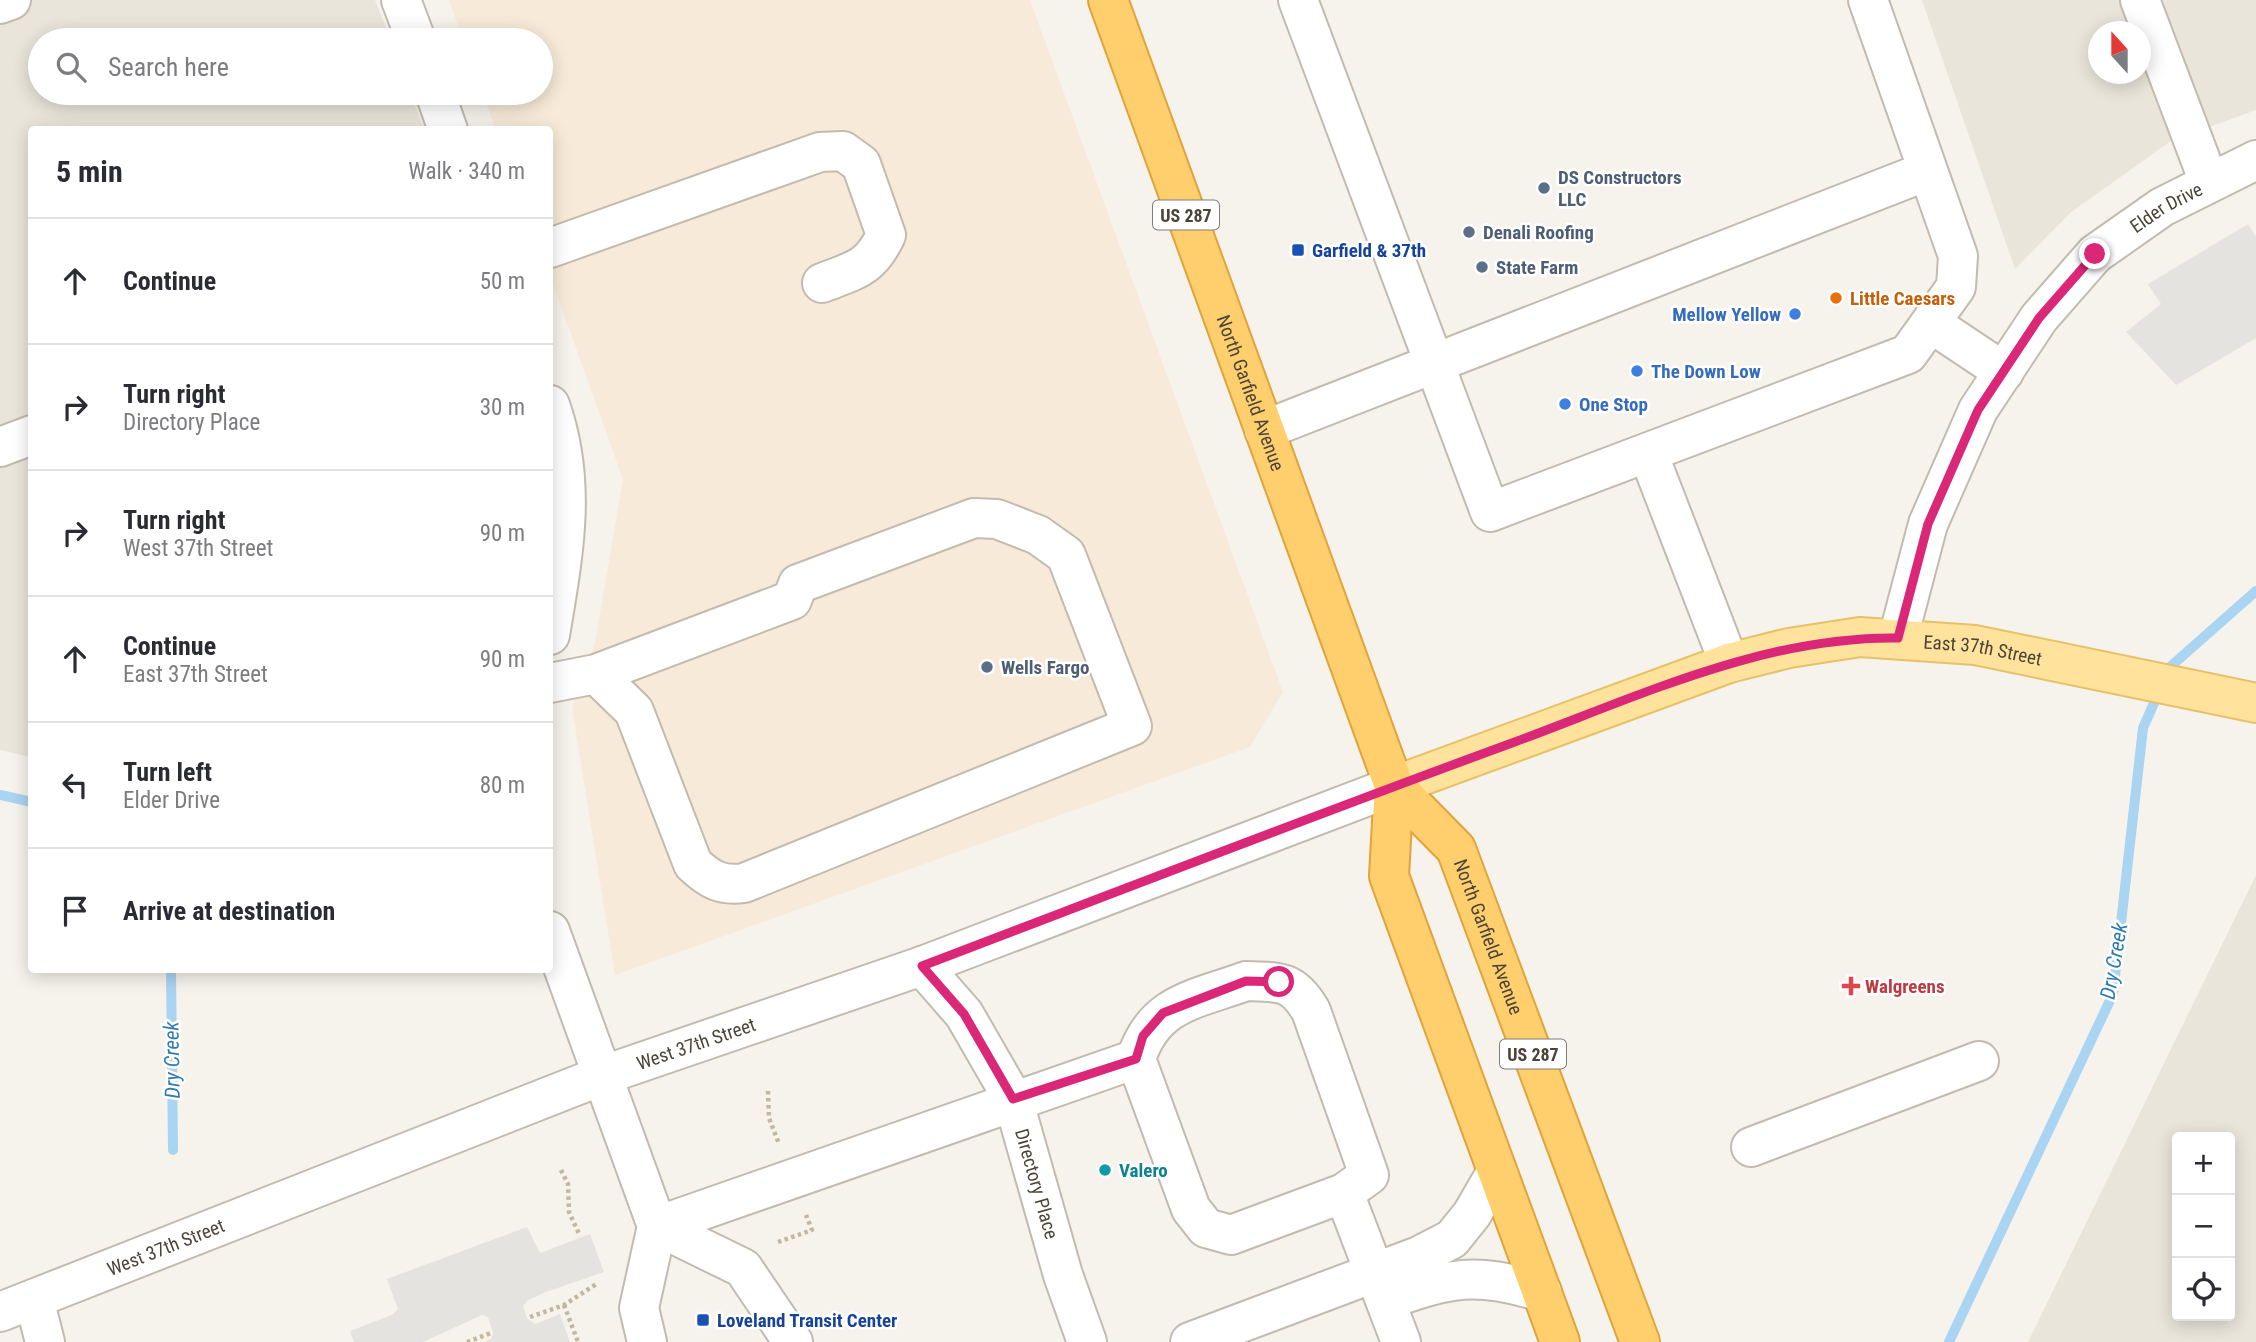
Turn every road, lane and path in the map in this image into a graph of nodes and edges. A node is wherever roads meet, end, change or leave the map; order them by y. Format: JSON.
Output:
{"nodes":[{"id":1,"x":11,"y":0,"type":"edge"},
{"id":2,"x":401,"y":0,"type":"edge"},
{"id":3,"x":1108,"y":0,"type":"edge"},
{"id":4,"x":1298,"y":0,"type":"edge"},
{"id":5,"x":1868,"y":0,"type":"edge"},
{"id":6,"x":2140,"y":0,"type":"edge"},
{"id":7,"x":0,"y":4,"type":"edge"},
{"id":8,"x":412,"y":28,"type":"edge"},
{"id":9,"x":439,"y":105,"type":"edge"},
{"id":10,"x":447,"y":126,"type":"edge"},
{"id":11,"x":2256,"y":160,"type":"edge"},
{"id":12,"x":1927,"y":171,"type":"junction"},
{"id":13,"x":2209,"y":182,"type":"junction"},
{"id":14,"x":553,"y":247,"type":"edge"},
{"id":15,"x":822,"y":283,"type":"dead end"},
{"id":16,"x":1932,"y":324,"type":"junction"},
{"id":17,"x":1434,"y":363,"type":"junction"},
{"id":18,"x":2004,"y":372,"type":"junction"},
{"id":19,"x":553,"y":414,"type":"edge"},
{"id":20,"x":1264,"y":429,"type":"junction"},
{"id":21,"x":28,"y":436,"type":"edge"},
{"id":22,"x":0,"y":447,"type":"edge"},
{"id":23,"x":1647,"y":453,"type":"junction"},
{"id":24,"x":553,"y":617,"type":"edge"},
{"id":25,"x":1898,"y":638,"type":"junction"},
{"id":26,"x":1729,"y":663,"type":"junction"},
{"id":27,"x":596,"y":674,"type":"junction"},
{"id":28,"x":553,"y":682,"type":"edge"},
{"id":29,"x":2253,"y":702,"type":"edge"},
{"id":30,"x":1394,"y":786,"type":"junction"},
{"id":31,"x":553,"y":940,"type":"edge"},
{"id":32,"x":922,"y":966,"type":"junction"},
{"id":33,"x":1136,"y":1059,"type":"junction"},
{"id":34,"x":1979,"y":1061,"type":"dead end"},
{"id":35,"x":601,"y":1076,"type":"junction"},
{"id":36,"x":768,"y":1091,"type":"dead end"},
{"id":37,"x":1013,"y":1099,"type":"junction"},
{"id":38,"x":1751,"y":1147,"type":"dead end"},
{"id":39,"x":780,"y":1148,"type":"dead end"},
{"id":40,"x":561,"y":1170,"type":"dead end"},
{"id":41,"x":1497,"y":1171,"type":"junction"},
{"id":42,"x":1344,"y":1194,"type":"junction"},
{"id":43,"x":804,"y":1211,"type":"dead end"},
{"id":44,"x":657,"y":1226,"type":"junction"},
{"id":45,"x":580,"y":1236,"type":"dead end"},
{"id":46,"x":778,"y":1242,"type":"dead end"},
{"id":47,"x":598,"y":1283,"type":"dead end"},
{"id":48,"x":1380,"y":1287,"type":"junction"},
{"id":49,"x":1542,"y":1293,"type":"junction"},
{"id":50,"x":564,"y":1305,"type":"junction"},
{"id":51,"x":17,"y":1306,"type":"edge"},
{"id":52,"x":530,"y":1317,"type":"dead end"},
{"id":53,"x":491,"y":1333,"type":"dead end"},
{"id":54,"x":45,"y":1342,"type":"edge"},
{"id":55,"x":467,"y":1342,"type":"edge"},
{"id":56,"x":578,"y":1342,"type":"edge"},
{"id":57,"x":647,"y":1342,"type":"edge"},
{"id":58,"x":793,"y":1342,"type":"edge"},
{"id":59,"x":1087,"y":1342,"type":"edge"},
{"id":60,"x":1190,"y":1342,"type":"edge"},
{"id":61,"x":1401,"y":1342,"type":"edge"},
{"id":62,"x":1560,"y":1342,"type":"edge"},
{"id":63,"x":1640,"y":1342,"type":"edge"}],
"edges":[{"from":1,"to":7,"type":"street"},
{"from":2,"to":8,"type":"street"},
{"from":3,"to":20,"type":"highway","name":"North Garfield Avenue","number":"US 287"},
{"from":4,"to":17,"type":"street"},
{"from":5,"to":12,"type":"street"},
{"from":6,"to":13,"type":"street"},
{"from":9,"to":10,"type":"street"},
{"from":11,"to":13,"type":"street","name":"Elder Drive"},
{"from":12,"to":16,"type":"street"},
{"from":12,"to":17,"type":"street"},
{"from":13,"to":18,"type":"street","name":"Elder Drive"},
{"from":14,"to":15,"type":"street"},
{"from":16,"to":18,"type":"street"},
{"from":16,"to":23,"type":"street"},
{"from":17,"to":20,"type":"street"},
{"from":17,"to":23,"type":"street"},
{"from":18,"to":25,"type":"street","name":"Elder Drive"},
{"from":19,"to":24,"type":"street"},
{"from":20,"to":30,"type":"highway","name":"North Garfield Avenue","number":"US 287"},
{"from":21,"to":22,"type":"street"},
{"from":23,"to":26,"type":"street"},
{"from":25,"to":26,"type":"main road","name":"East 37th Street"},
{"from":25,"to":29,"type":"main road","name":"East 37th Street"},
{"from":26,"to":30,"type":"main road","name":"East 37th Street"},
{"from":27,"to":27,"type":"street"},
{"from":27,"to":28,"type":"street"},
{"from":30,"to":32,"type":"street","name":"West 37th Street"},
{"from":30,"to":41,"type":"highway","name":"North Garfield Avenue","number":"US 287"},
{"from":30,"to":63,"type":"highway","name":"North Garfield Avenue","number":"US 287"},
{"from":31,"to":35,"type":"street"},
{"from":32,"to":35,"type":"street","name":"West 37th Street"},
{"from":32,"to":37,"type":"street","name":"Directory Place"},
{"from":33,"to":37,"type":"street"},
{"from":33,"to":42,"type":"street"},
{"from":33,"to":42,"type":"street"},
{"from":34,"to":38,"type":"street"},
{"from":35,"to":44,"type":"street"},
{"from":35,"to":51,"type":"street","name":"West 37th Street"},
{"from":36,"to":39,"type":"path"},
{"from":37,"to":44,"type":"street"},
{"from":37,"to":59,"type":"street","name":"Directory Place"},
{"from":40,"to":45,"type":"path"},
{"from":41,"to":48,"type":"street"},
{"from":41,"to":49,"type":"highway","name":"North Garfield Avenue","number":"US 287"},
{"from":42,"to":48,"type":"street"},
{"from":43,"to":46,"type":"path"},
{"from":44,"to":57,"type":"street"},
{"from":44,"to":58,"type":"street"},
{"from":47,"to":50,"type":"path"},
{"from":48,"to":49,"type":"street"},
{"from":48,"to":60,"type":"street"},
{"from":48,"to":61,"type":"street"},
{"from":49,"to":62,"type":"highway","name":"North Garfield Avenue","number":"US 287"},
{"from":50,"to":52,"type":"path"},
{"from":50,"to":56,"type":"path"},
{"from":51,"to":54,"type":"street"},
{"from":53,"to":55,"type":"path"}]}
